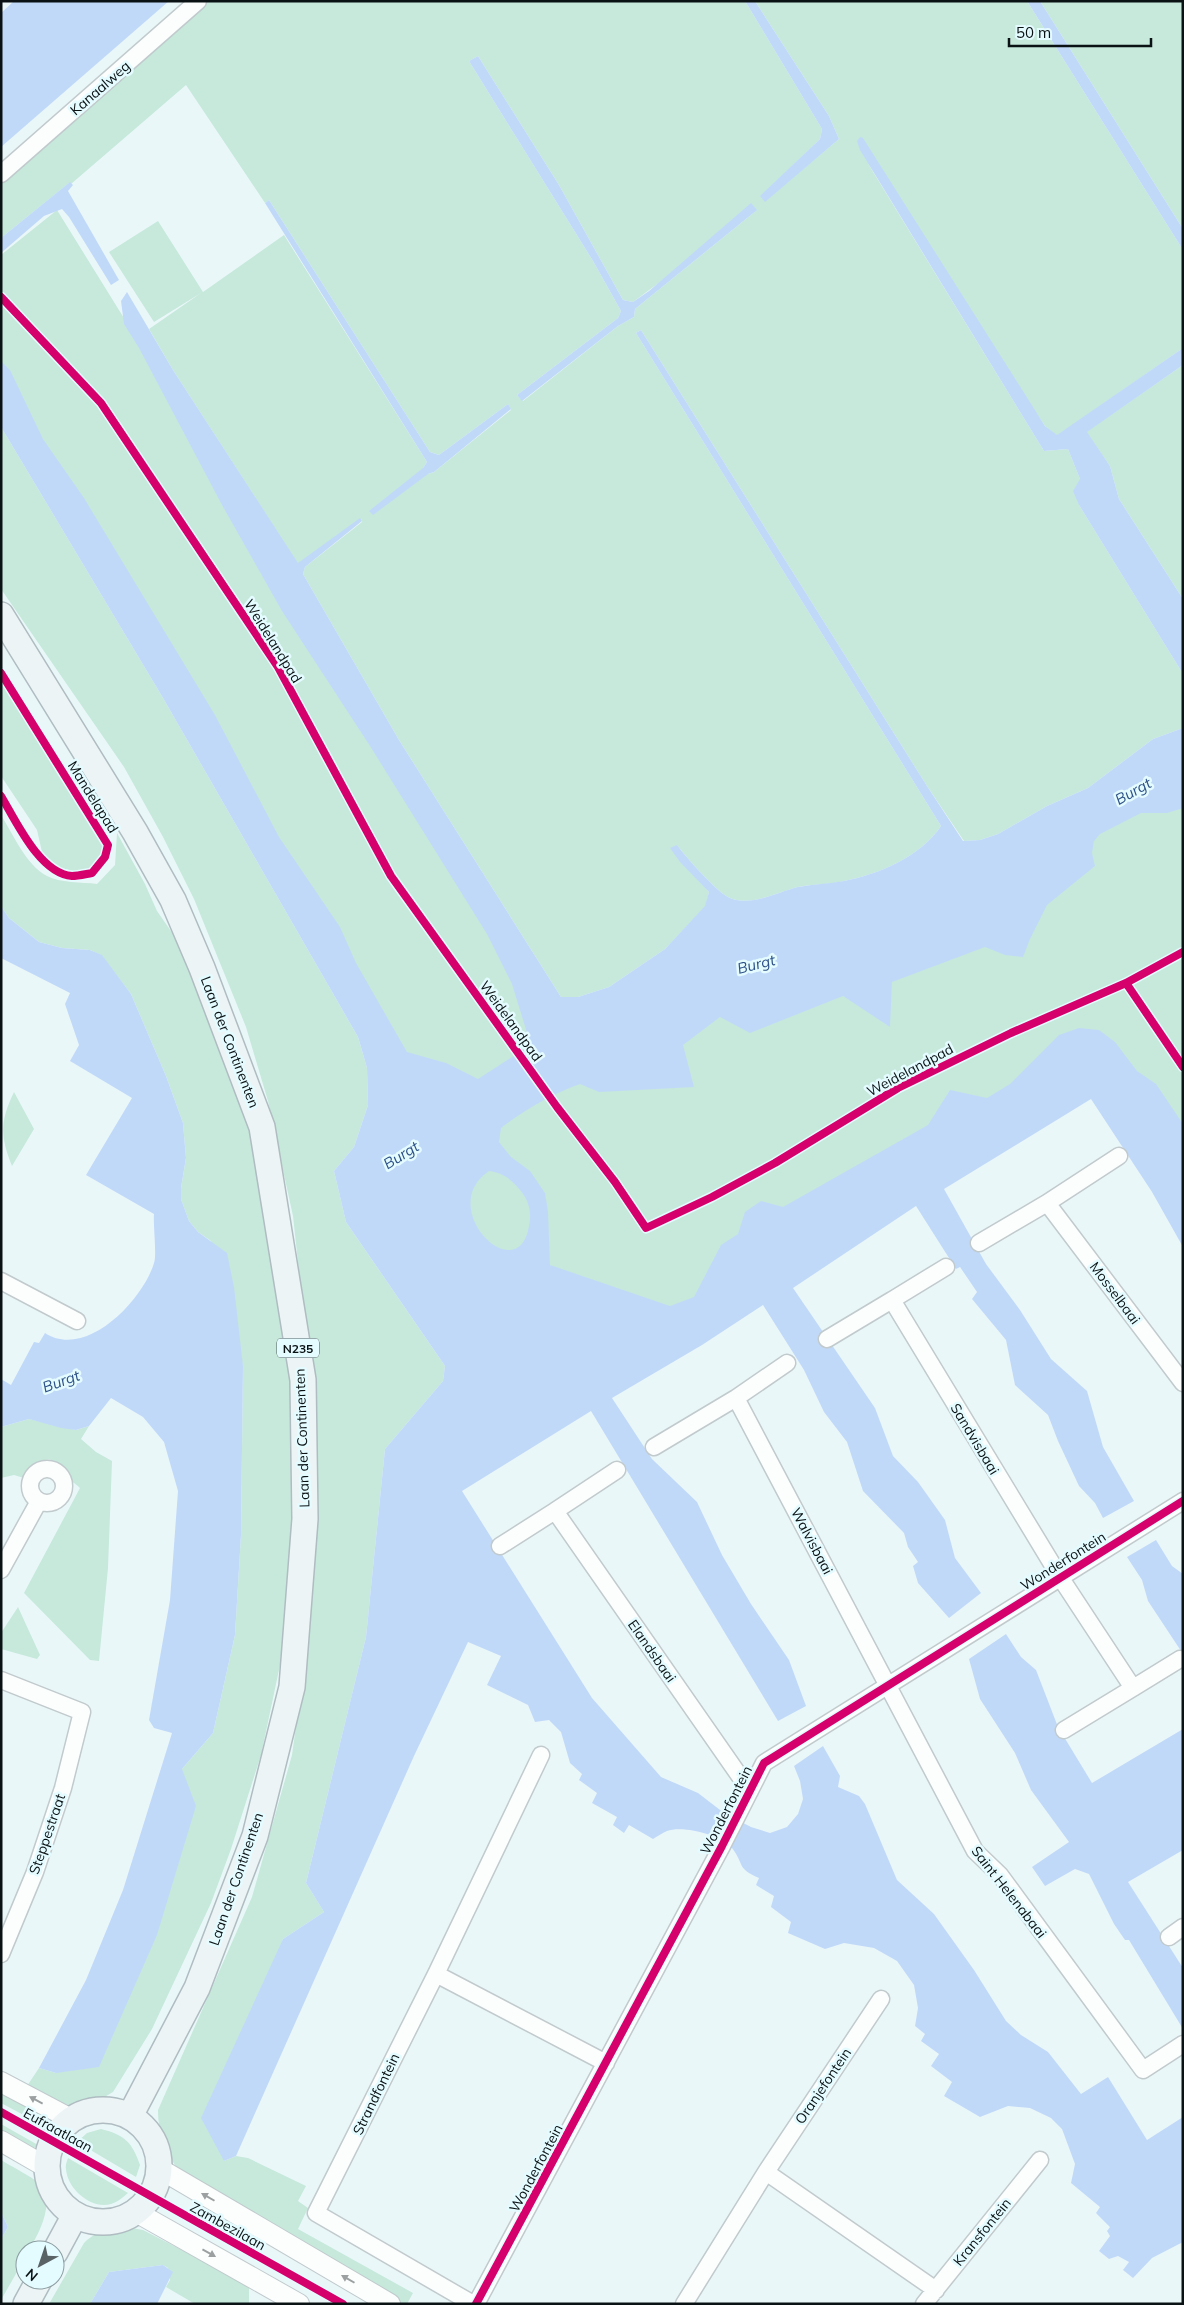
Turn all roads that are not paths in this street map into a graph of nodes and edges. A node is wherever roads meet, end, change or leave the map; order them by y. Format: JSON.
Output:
{"nodes":[{"id":1,"x":198,"y":1,"type":"edge"},
{"id":2,"x":1,"y":174,"type":"edge"},
{"id":3,"x":1,"y":616,"type":"edge"},
{"id":4,"x":1119,"y":1156,"type":"dead end"},
{"id":5,"x":1047,"y":1203,"type":"junction"},
{"id":6,"x":978,"y":1243,"type":"dead end"},
{"id":7,"x":946,"y":1267,"type":"dead end"},
{"id":8,"x":1,"y":1280,"type":"edge"},
{"id":9,"x":892,"y":1300,"type":"junction"},
{"id":10,"x":76,"y":1321,"type":"dead end"},
{"id":11,"x":827,"y":1339,"type":"dead end"},
{"id":12,"x":787,"y":1363,"type":"dead end"},
{"id":13,"x":1183,"y":1383,"type":"edge"},
{"id":14,"x":736,"y":1398,"type":"junction"},
{"id":15,"x":654,"y":1447,"type":"dead end"},
{"id":16,"x":617,"y":1470,"type":"dead end"},
{"id":17,"x":39,"y":1501,"type":"dead end"},
{"id":18,"x":1183,"y":1501,"type":"edge"},
{"id":19,"x":555,"y":1511,"type":"junction"},
{"id":20,"x":500,"y":1546,"type":"dead end"},
{"id":21,"x":1,"y":1570,"type":"edge"},
{"id":22,"x":1060,"y":1577,"type":"junction"},
{"id":23,"x":1180,"y":1659,"type":"dead end"},
{"id":24,"x":1,"y":1680,"type":"edge"},
{"id":25,"x":888,"y":1685,"type":"junction"},
{"id":26,"x":1133,"y":1688,"type":"junction"},
{"id":27,"x":1064,"y":1730,"type":"dead end"},
{"id":28,"x":541,"y":1755,"type":"dead end"},
{"id":29,"x":750,"y":1791,"type":"junction"},
{"id":30,"x":1183,"y":1927,"type":"edge"},
{"id":31,"x":1169,"y":1936,"type":"dead end"},
{"id":32,"x":1,"y":1954,"type":"edge"},
{"id":33,"x":436,"y":1974,"type":"junction"},
{"id":34,"x":881,"y":1999,"type":"dead end"},
{"id":35,"x":1182,"y":2045,"type":"edge"},
{"id":36,"x":606,"y":2063,"type":"junction"},
{"id":37,"x":1,"y":2082,"type":"edge"},
{"id":38,"x":130,"y":2116,"type":"junction"},
{"id":39,"x":71,"y":2119,"type":"junction"},
{"id":40,"x":1,"y":2141,"type":"edge"},
{"id":41,"x":1040,"y":2160,"type":"dead end"},
{"id":42,"x":46,"y":2168,"type":"junction"},
{"id":43,"x":160,"y":2169,"type":"junction"},
{"id":44,"x":766,"y":2172,"type":"junction"},
{"id":45,"x":136,"y":2212,"type":"junction"},
{"id":46,"x":75,"y":2215,"type":"junction"},
{"id":47,"x":61,"y":2240,"type":"edge"},
{"id":48,"x":34,"y":2290,"type":"edge"},
{"id":49,"x":936,"y":2290,"type":"junction"},
{"id":50,"x":26,"y":2304,"type":"edge"},
{"id":51,"x":299,"y":2304,"type":"edge"},
{"id":52,"x":390,"y":2304,"type":"edge"},
{"id":53,"x":475,"y":2304,"type":"edge"},
{"id":54,"x":684,"y":2304,"type":"edge"},
{"id":55,"x":924,"y":2304,"type":"edge"}],
"edges":[{"from":1,"to":2,"type":"street","name":"Kanaalweg"},
{"from":3,"to":38,"type":"main road","name":"Laan der Continenten","number":"N235"},
{"from":4,"to":5,"type":"street"},
{"from":5,"to":6,"type":"street"},
{"from":5,"to":13,"type":"street","name":"Mosselbaai"},
{"from":7,"to":9,"type":"street"},
{"from":8,"to":10,"type":"street"},
{"from":9,"to":11,"type":"street"},
{"from":9,"to":22,"type":"street","name":"Sandvisbaai"},
{"from":12,"to":14,"type":"street"},
{"from":14,"to":15,"type":"street"},
{"from":14,"to":25,"type":"street","name":"Walvisbaai"},
{"from":16,"to":19,"type":"street"},
{"from":17,"to":21,"type":"street"},
{"from":18,"to":22,"type":"street","name":"Wonderfontein"},
{"from":19,"to":20,"type":"street"},
{"from":19,"to":29,"type":"street","name":"Elandsbaai"},
{"from":22,"to":25,"type":"street","name":"Wonderfontein"},
{"from":22,"to":26,"type":"street","name":"Wonderfontein"},
{"from":23,"to":26,"type":"street"},
{"from":24,"to":32,"type":"street","name":"Steppestraat"},
{"from":25,"to":29,"type":"street","name":"Wonderfontein"},
{"from":25,"to":35,"type":"street","name":"Saint Helenabaai"},
{"from":26,"to":27,"type":"street"},
{"from":28,"to":33,"type":"street","name":"Strandfontein"},
{"from":29,"to":36,"type":"street","name":"Wonderfontein"},
{"from":30,"to":31,"type":"street"},
{"from":33,"to":36,"type":"street"},
{"from":33,"to":53,"type":"street","name":"Strandfontein"},
{"from":34,"to":44,"type":"street","name":"Oranjefontein"},
{"from":36,"to":53,"type":"street","name":"Wonderfontein"},
{"from":39,"to":37,"type":"street","name":"Eufraatlaan","one_way":true},
{"from":38,"to":39,"type":"main road"},
{"from":38,"to":43,"type":"main road"},
{"from":39,"to":42,"type":"main road"},
{"from":40,"to":42,"type":"street"},
{"from":41,"to":49,"type":"street","name":"Kransfontein"},
{"from":42,"to":46,"type":"main road"},
{"from":43,"to":45,"type":"main road"},
{"from":52,"to":43,"type":"street","name":"Zambezilaan","one_way":true},
{"from":44,"to":49,"type":"street"},
{"from":44,"to":54,"type":"street","name":"Oranjefontein"},
{"from":45,"to":46,"type":"main road"},
{"from":45,"to":51,"type":"street","one_way":true},
{"from":46,"to":47,"type":"main road"},
{"from":48,"to":50,"type":"main road"},
{"from":49,"to":55,"type":"street","name":"Kransfontein"}]}
